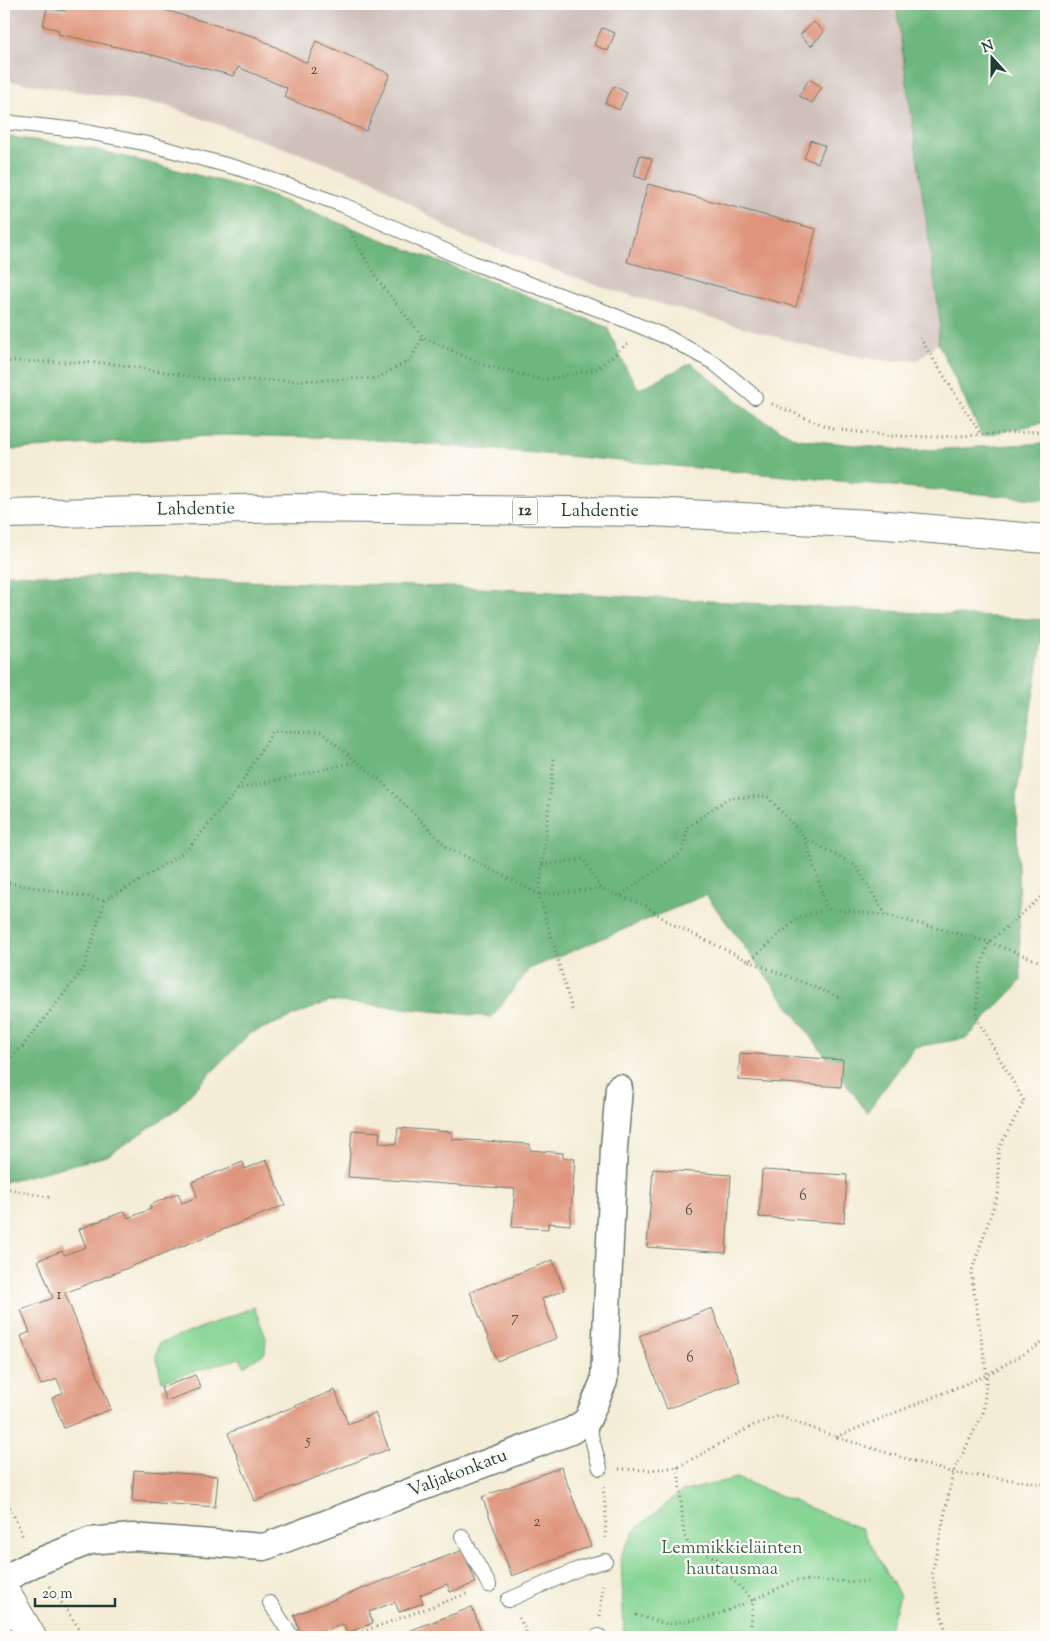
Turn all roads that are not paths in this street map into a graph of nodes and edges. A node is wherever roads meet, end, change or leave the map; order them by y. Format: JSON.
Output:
{"nodes":[{"id":1,"x":4,"y":122,"type":"edge"},
{"id":2,"x":755,"y":397,"type":"road end"},
{"id":3,"x":4,"y":514,"type":"edge"},
{"id":4,"x":1046,"y":540,"type":"edge"},
{"id":5,"x":619,"y":1088,"type":"dead end"},
{"id":6,"x":587,"y":1421,"type":"junction"},
{"id":7,"x":600,"y":1468,"type":"road end"},
{"id":8,"x":462,"y":1536,"type":"dead end"},
{"id":9,"x":605,"y":1561,"type":"dead end"},
{"id":10,"x":4,"y":1579,"type":"edge"},
{"id":11,"x":489,"y":1585,"type":"road end"},
{"id":12,"x":4,"y":1589,"type":"edge"},
{"id":13,"x":508,"y":1600,"type":"road end"},
{"id":14,"x":270,"y":1603,"type":"dead end"},
{"id":15,"x":32,"y":1637,"type":"edge"},
{"id":16,"x":292,"y":1637,"type":"edge"}],
"edges":[{"from":1,"to":2,"type":"lane"},
{"from":3,"to":4,"type":"main road","name":"Lahdentie","number":"12"},
{"from":5,"to":6,"type":"street"},
{"from":6,"to":7,"type":"lane"},
{"from":6,"to":10,"type":"street","name":"Valjakonkatu"},
{"from":8,"to":11,"type":"lane"},
{"from":9,"to":13,"type":"lane"},
{"from":12,"to":15,"type":"main road"},
{"from":14,"to":16,"type":"lane"}]}
